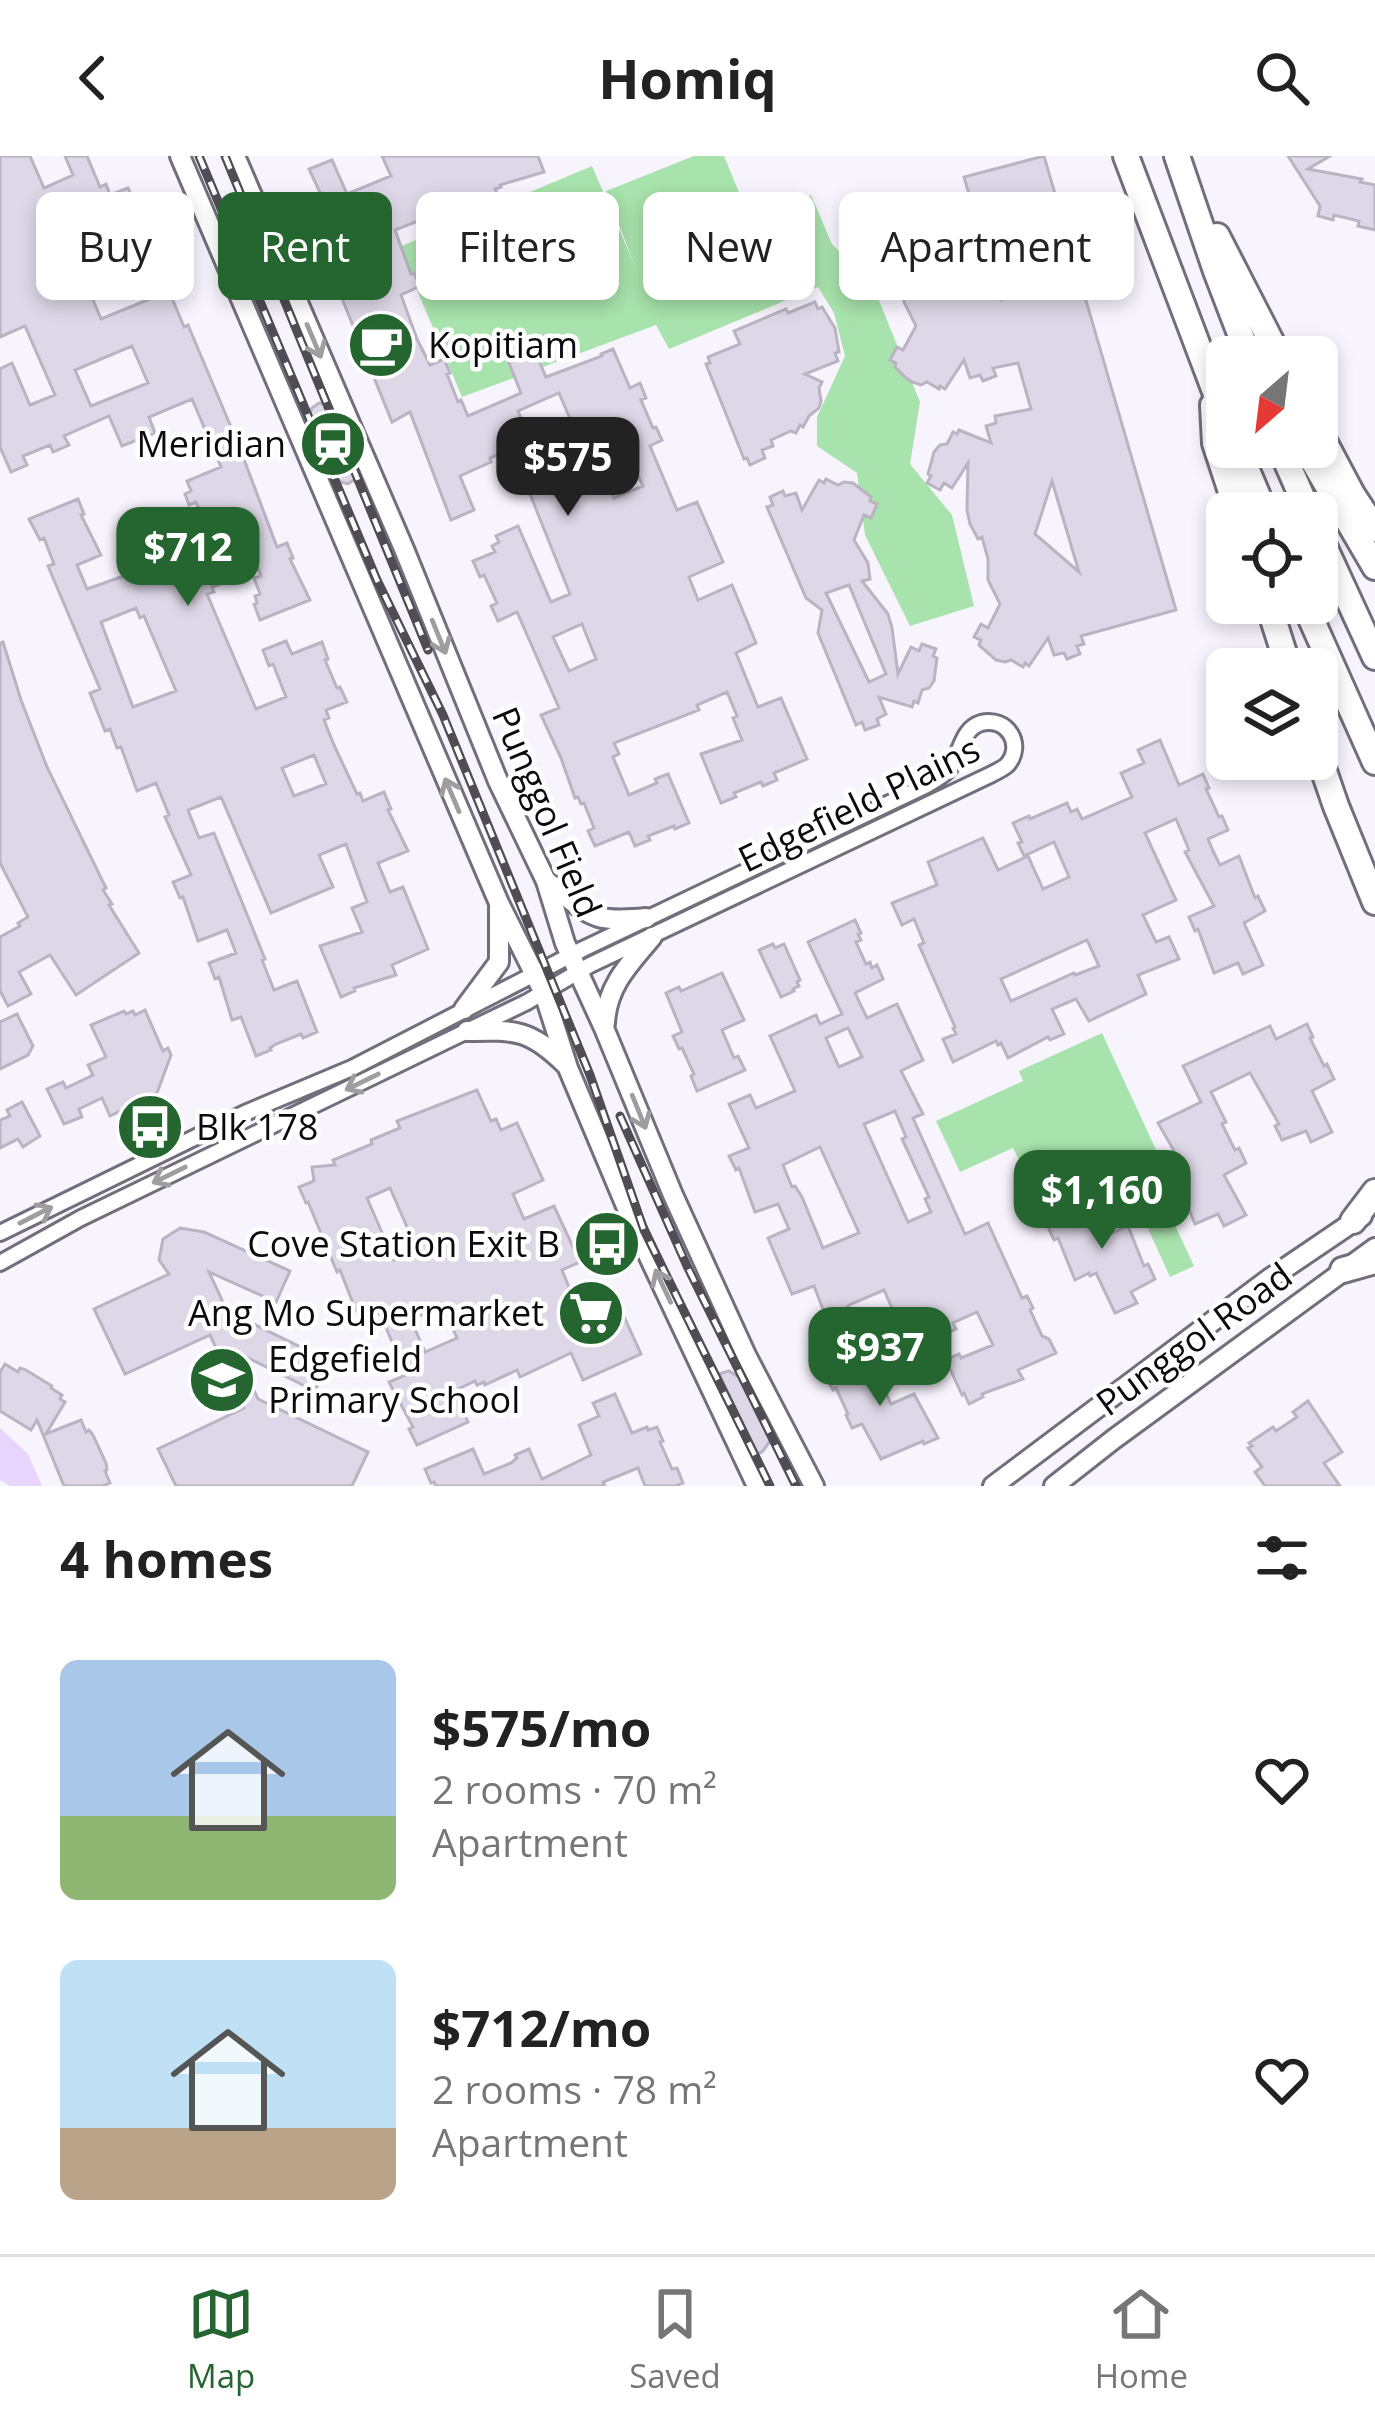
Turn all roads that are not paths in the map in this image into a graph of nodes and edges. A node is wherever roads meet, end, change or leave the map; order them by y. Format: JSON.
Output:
{"nodes":[{"id":1,"x":180,"y":156,"type":"edge"},
{"id":2,"x":235,"y":156,"type":"edge"},
{"id":3,"x":1126,"y":156,"type":"edge"},
{"id":4,"x":1180,"y":163,"type":"edge"},
{"id":5,"x":1241,"y":336,"type":"edge"},
{"id":6,"x":1269,"y":336,"type":"edge"},
{"id":7,"x":1206,"y":370,"type":"edge"},
{"id":8,"x":1317,"y":468,"type":"edge"},
{"id":9,"x":1338,"y":468,"type":"edge"},
{"id":10,"x":1375,"y":529,"type":"edge"},
{"id":11,"x":1375,"y":567,"type":"edge"},
{"id":12,"x":1338,"y":576,"type":"edge"},
{"id":13,"x":1313,"y":624,"type":"edge"},
{"id":14,"x":1375,"y":657,"type":"edge"},
{"id":15,"x":1375,"y":762,"type":"edge"},
{"id":16,"x":1327,"y":780,"type":"edge"},
{"id":17,"x":547,"y":881,"type":"junction"},
{"id":18,"x":1375,"y":902,"type":"edge"},
{"id":19,"x":499,"y":903,"type":"junction"},
{"id":20,"x":649,"y":927,"type":"junction"},
{"id":21,"x":575,"y":964,"type":"junction"},
{"id":22,"x":535,"y":974,"type":"junction"},
{"id":23,"x":544,"y":993,"type":"junction"},
{"id":24,"x":464,"y":1009,"type":"junction"},
{"id":25,"x":604,"y":1028,"type":"junction"},
{"id":26,"x":467,"y":1031,"type":"junction"},
{"id":27,"x":568,"y":1067,"type":"junction"},
{"id":28,"x":1375,"y":1192,"type":"edge"},
{"id":29,"x":1375,"y":1207,"type":"edge"},
{"id":30,"x":1353,"y":1222,"type":"junction"},
{"id":31,"x":0,"y":1233,"type":"edge"},
{"id":32,"x":1375,"y":1248,"type":"edge"},
{"id":33,"x":1375,"y":1261,"type":"edge"},
{"id":34,"x":0,"y":1263,"type":"edge"},
{"id":35,"x":1343,"y":1270,"type":"junction"},
{"id":36,"x":757,"y":1486,"type":"edge"},
{"id":37,"x":814,"y":1486,"type":"edge"},
{"id":38,"x":993,"y":1486,"type":"edge"},
{"id":39,"x":1054,"y":1486,"type":"edge"}],
"edges":[{"from":19,"to":1,"type":"street","name":"Punggol Field","one_way":true},
{"from":2,"to":17,"type":"street","name":"Punggol Field","one_way":true},
{"from":3,"to":7,"type":"highway"},
{"from":4,"to":5,"type":"highway"},
{"from":4,"to":6,"type":"highway"},
{"from":8,"to":11,"type":"highway"},
{"from":9,"to":10,"type":"highway"},
{"from":12,"to":14,"type":"highway"},
{"from":13,"to":15,"type":"highway"},
{"from":16,"to":18,"type":"highway"},
{"from":17,"to":20,"type":"street"},
{"from":17,"to":21,"type":"street","name":"Punggol Field"},
{"from":19,"to":22,"type":"street","name":"Punggol Field"},
{"from":19,"to":24,"type":"street"},
{"from":20,"to":20,"type":"street","name":"Edgefield Plains"},
{"from":20,"to":21,"type":"street","name":"Edgefield Plains"},
{"from":20,"to":25,"type":"street"},
{"from":21,"to":22,"type":"street","name":"Edgefield Plains"},
{"from":21,"to":23,"type":"street","name":"Edgefield Plains"},
{"from":21,"to":25,"type":"street","name":"Punggol Field"},
{"from":22,"to":23,"type":"street","name":"Punggol Field"},
{"from":22,"to":24,"type":"street","name":"Edgefield Plains"},
{"from":23,"to":26,"type":"street","name":"Edgefield Plains"},
{"from":23,"to":27,"type":"street","name":"Punggol Field"},
{"from":31,"to":24,"type":"street","name":"Edgefield Plains","one_way":true},
{"from":25,"to":37,"type":"street","name":"Punggol Field","one_way":true},
{"from":26,"to":27,"type":"street"},
{"from":26,"to":34,"type":"street","name":"Edgefield Plains","one_way":true},
{"from":36,"to":27,"type":"street","name":"Punggol Field","one_way":true},
{"from":28,"to":30,"type":"highway"},
{"from":29,"to":30,"type":"street","name":"Punggol Road"},
{"from":30,"to":38,"type":"street","name":"Punggol Road"},
{"from":32,"to":35,"type":"street","name":"Punggol Road"},
{"from":33,"to":35,"type":"highway"},
{"from":35,"to":39,"type":"street","name":"Punggol Road"}]}
